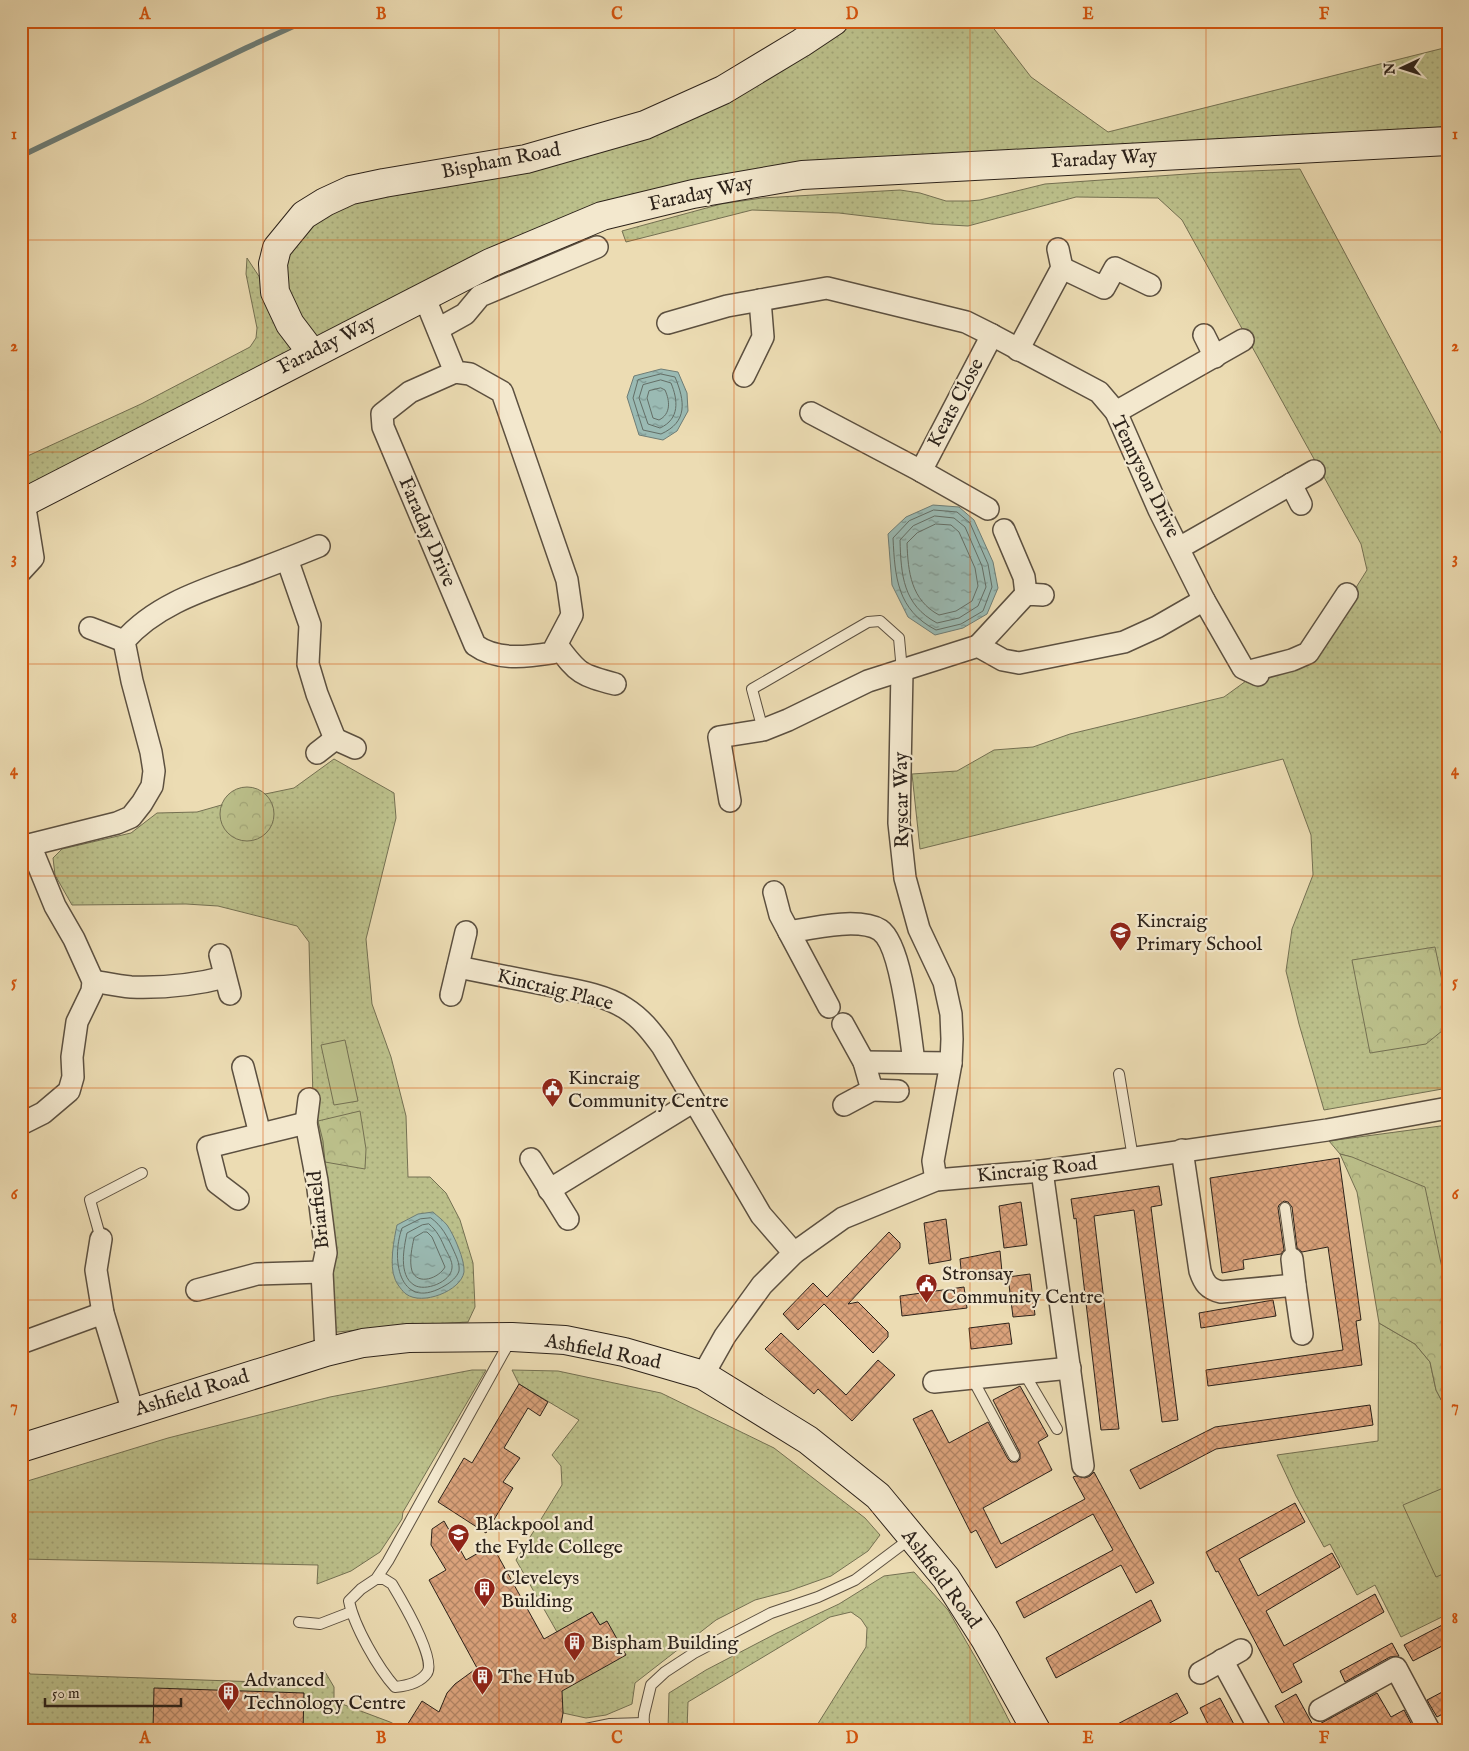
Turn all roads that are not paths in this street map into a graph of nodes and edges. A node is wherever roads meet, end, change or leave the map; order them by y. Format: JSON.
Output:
{"nodes":[{"id":1,"x":834,"y":21,"type":"edge"},
{"id":2,"x":1448,"y":141,"type":"edge"},
{"id":3,"x":597,"y":247,"type":"dead end"},
{"id":4,"x":1150,"y":285,"type":"dead end"},
{"id":5,"x":424,"y":296,"type":"junction"},
{"id":6,"x":760,"y":300,"type":"junction"},
{"id":7,"x":668,"y":323,"type":"dead end"},
{"id":8,"x":438,"y":329,"type":"junction"},
{"id":9,"x":992,"y":335,"type":"junction"},
{"id":10,"x":1204,"y":335,"type":"dead end"},
{"id":11,"x":1243,"y":340,"type":"dead end"},
{"id":12,"x":1018,"y":350,"type":"junction"},
{"id":13,"x":312,"y":353,"type":"junction"},
{"id":14,"x":1214,"y":357,"type":"junction"},
{"id":15,"x":455,"y":372,"type":"junction"},
{"id":16,"x":744,"y":376,"type":"dead end"},
{"id":17,"x":1116,"y":412,"type":"junction"},
{"id":18,"x":811,"y":413,"type":"dead end"},
{"id":19,"x":921,"y":471,"type":"junction"},
{"id":20,"x":1314,"y":471,"type":"dead end"},
{"id":21,"x":1291,"y":484,"type":"junction"},
{"id":22,"x":23,"y":503,"type":"edge"},
{"id":23,"x":1301,"y":504,"type":"dead end"},
{"id":24,"x":988,"y":509,"type":"dead end"},
{"id":25,"x":1004,"y":530,"type":"dead end"},
{"id":26,"x":318,"y":546,"type":"dead end"},
{"id":27,"x":1179,"y":548,"type":"junction"},
{"id":28,"x":288,"y":559,"type":"junction"},
{"id":29,"x":21,"y":570,"type":"edge"},
{"id":30,"x":1347,"y":594,"type":"dead end"},
{"id":31,"x":1204,"y":600,"type":"junction"},
{"id":32,"x":90,"y":628,"type":"dead end"},
{"id":33,"x":124,"y":641,"type":"junction"},
{"id":34,"x":558,"y":645,"type":"junction"},
{"id":35,"x":978,"y":646,"type":"junction"},
{"id":36,"x":902,"y":671,"type":"junction"},
{"id":37,"x":615,"y":684,"type":"dead end"},
{"id":38,"x":763,"y":730,"type":"junction"},
{"id":39,"x":335,"y":739,"type":"junction"},
{"id":40,"x":356,"y":748,"type":"dead end"},
{"id":41,"x":317,"y":753,"type":"dead end"},
{"id":42,"x":730,"y":801,"type":"dead end"},
{"id":43,"x":26,"y":846,"type":"edge"},
{"id":44,"x":774,"y":892,"type":"dead end"},
{"id":45,"x":466,"y":932,"type":"dead end"},
{"id":46,"x":789,"y":932,"type":"junction"},
{"id":47,"x":220,"y":954,"type":"dead end"},
{"id":48,"x":458,"y":967,"type":"junction"},
{"id":49,"x":92,"y":980,"type":"junction"},
{"id":50,"x":451,"y":995,"type":"dead end"},
{"id":51,"x":828,"y":1007,"type":"dead end"},
{"id":52,"x":843,"y":1024,"type":"dead end"},
{"id":53,"x":864,"y":1062,"type":"junction"},
{"id":54,"x":914,"y":1062,"type":"junction"},
{"id":55,"x":951,"y":1063,"type":"junction"},
{"id":56,"x":243,"y":1067,"type":"dead end"},
{"id":57,"x":1119,"y":1074,"type":"dead end"},
{"id":58,"x":872,"y":1090,"type":"junction"},
{"id":59,"x":898,"y":1091,"type":"dead end"},
{"id":60,"x":309,"y":1099,"type":"dead end"},
{"id":61,"x":694,"y":1101,"type":"junction"},
{"id":62,"x":844,"y":1105,"type":"dead end"},
{"id":63,"x":1448,"y":1108,"type":"edge"},
{"id":64,"x":306,"y":1123,"type":"junction"},
{"id":65,"x":21,"y":1124,"type":"edge"},
{"id":66,"x":260,"y":1134,"type":"junction"},
{"id":67,"x":1182,"y":1150,"type":"junction"},
{"id":68,"x":1134,"y":1158,"type":"junction"},
{"id":69,"x":531,"y":1159,"type":"dead end"},
{"id":70,"x":1042,"y":1171,"type":"junction"},
{"id":71,"x":142,"y":1173,"type":"dead end"},
{"id":72,"x":936,"y":1180,"type":"junction"},
{"id":73,"x":549,"y":1190,"type":"junction"},
{"id":74,"x":238,"y":1199,"type":"dead end"},
{"id":75,"x":1285,"y":1208,"type":"dead end"},
{"id":76,"x":568,"y":1218,"type":"dead end"},
{"id":77,"x":101,"y":1239,"type":"joint"},
{"id":78,"x":794,"y":1253,"type":"junction"},
{"id":79,"x":1292,"y":1259,"type":"joint"},
{"id":80,"x":322,"y":1272,"type":"junction"},
{"id":81,"x":1295,"y":1285,"type":"junction"},
{"id":82,"x":197,"y":1290,"type":"dead end"},
{"id":83,"x":103,"y":1314,"type":"junction"},
{"id":84,"x":1302,"y":1334,"type":"dead end"},
{"id":85,"x":512,"y":1337,"type":"junction"},
{"id":86,"x":21,"y":1343,"type":"edge"},
{"id":87,"x":326,"y":1352,"type":"junction"},
{"id":88,"x":1070,"y":1368,"type":"junction"},
{"id":89,"x":1024,"y":1373,"type":"junction"},
{"id":90,"x":703,"y":1375,"type":"junction"},
{"id":91,"x":972,"y":1378,"type":"junction"},
{"id":92,"x":934,"y":1382,"type":"dead end"},
{"id":93,"x":133,"y":1412,"type":"junction"},
{"id":94,"x":1057,"y":1429,"type":"dead end"},
{"id":95,"x":21,"y":1448,"type":"edge"},
{"id":96,"x":1014,"y":1456,"type":"dead end"},
{"id":97,"x":1083,"y":1466,"type":"dead end"},
{"id":98,"x":911,"y":1538,"type":"junction"},
{"id":99,"x":376,"y":1579,"type":"junction"},
{"id":100,"x":351,"y":1612,"type":"junction"},
{"id":101,"x":300,"y":1622,"type":"dead end"},
{"id":102,"x":1241,"y":1650,"type":"dead end"},
{"id":103,"x":1222,"y":1660,"type":"junction"},
{"id":104,"x":1200,"y":1673,"type":"dead end"},
{"id":105,"x":1320,"y":1710,"type":"dead end"},
{"id":106,"x":644,"y":1727,"type":"edge"},
{"id":107,"x":580,"y":1730,"type":"edge"},
{"id":108,"x":1036,"y":1730,"type":"edge"},
{"id":109,"x":1260,"y":1730,"type":"edge"},
{"id":110,"x":1429,"y":1730,"type":"edge"}],
"edges":[{"from":1,"to":13,"type":"street","name":"Bispham Road"},
{"from":2,"to":5,"type":"street","name":"Faraday Way"},
{"from":3,"to":8,"type":"street"},
{"from":4,"to":12,"type":"street"},
{"from":5,"to":8,"type":"street"},
{"from":5,"to":13,"type":"street","name":"Faraday Way"},
{"from":6,"to":7,"type":"street","name":"Tennyson Drive"},
{"from":6,"to":9,"type":"street","name":"Tennyson Drive"},
{"from":6,"to":16,"type":"street"},
{"from":8,"to":15,"type":"street"},
{"from":9,"to":12,"type":"street","name":"Tennyson Drive"},
{"from":9,"to":19,"type":"street","name":"Keats Close"},
{"from":10,"to":14,"type":"street"},
{"from":11,"to":14,"type":"street"},
{"from":12,"to":17,"type":"street","name":"Tennyson Drive"},
{"from":13,"to":22,"type":"street","name":"Faraday Way"},
{"from":14,"to":17,"type":"street"},
{"from":15,"to":34,"type":"street"},
{"from":15,"to":34,"type":"street","name":"Faraday Drive"},
{"from":17,"to":27,"type":"street","name":"Tennyson Drive"},
{"from":18,"to":19,"type":"street","name":"Keats Close"},
{"from":19,"to":24,"type":"street","name":"Keats Close"},
{"from":20,"to":21,"type":"street"},
{"from":21,"to":23,"type":"street"},
{"from":21,"to":27,"type":"street"},
{"from":22,"to":29,"type":"street"},
{"from":25,"to":35,"type":"street"},
{"from":26,"to":28,"type":"street"},
{"from":27,"to":31,"type":"street","name":"Tennyson Drive"},
{"from":28,"to":33,"type":"street"},
{"from":28,"to":39,"type":"street"},
{"from":30,"to":31,"type":"street","name":"Tennyson Drive"},
{"from":31,"to":35,"type":"street"},
{"from":32,"to":33,"type":"street"},
{"from":33,"to":43,"type":"street"},
{"from":34,"to":37,"type":"street"},
{"from":35,"to":36,"type":"street"},
{"from":36,"to":38,"type":"street"},
{"from":36,"to":38,"type":"lane"},
{"from":36,"to":55,"type":"street","name":"Ryscar Way"},
{"from":38,"to":42,"type":"street"},
{"from":39,"to":40,"type":"street"},
{"from":39,"to":41,"type":"street"},
{"from":43,"to":49,"type":"street"},
{"from":44,"to":46,"type":"street"},
{"from":45,"to":48,"type":"street"},
{"from":46,"to":51,"type":"street"},
{"from":46,"to":54,"type":"street"},
{"from":47,"to":49,"type":"street"},
{"from":48,"to":50,"type":"street"},
{"from":48,"to":61,"type":"street","name":"Kincraig Place"},
{"from":49,"to":65,"type":"street"},
{"from":52,"to":53,"type":"street"},
{"from":53,"to":54,"type":"street"},
{"from":53,"to":58,"type":"street"},
{"from":54,"to":55,"type":"street"},
{"from":55,"to":72,"type":"street","name":"Ryscar Way"},
{"from":56,"to":66,"type":"street"},
{"from":57,"to":68,"type":"lane"},
{"from":58,"to":59,"type":"street"},
{"from":58,"to":62,"type":"street"},
{"from":60,"to":64,"type":"street","name":"Briarfield"},
{"from":61,"to":73,"type":"street"},
{"from":61,"to":78,"type":"street","name":"Kincraig Place"},
{"from":63,"to":67,"type":"street","name":"Kincraig Road"},
{"from":64,"to":66,"type":"street"},
{"from":64,"to":80,"type":"street","name":"Briarfield"},
{"from":66,"to":74,"type":"street"},
{"from":67,"to":68,"type":"street","name":"Kincraig Road"},
{"from":67,"to":81,"type":"street"},
{"from":68,"to":70,"type":"street","name":"Kincraig Road"},
{"from":69,"to":73,"type":"street"},
{"from":70,"to":72,"type":"street","name":"Kincraig Road"},
{"from":70,"to":88,"type":"street"},
{"from":71,"to":77,"type":"lane"},
{"from":72,"to":78,"type":"street","name":"Kincraig Road"},
{"from":73,"to":76,"type":"street"},
{"from":75,"to":79,"type":"lane"},
{"from":77,"to":83,"type":"street"},
{"from":78,"to":90,"type":"street","name":"Kincraig Road"},
{"from":79,"to":81,"type":"street"},
{"from":80,"to":82,"type":"street"},
{"from":80,"to":87,"type":"street","name":"Briarfield"},
{"from":81,"to":84,"type":"street"},
{"from":83,"to":86,"type":"street"},
{"from":83,"to":93,"type":"street"},
{"from":85,"to":87,"type":"street","name":"Ashfield Road"},
{"from":85,"to":90,"type":"street","name":"Ashfield Road"},
{"from":85,"to":99,"type":"lane"},
{"from":87,"to":93,"type":"street","name":"Ashfield Road"},
{"from":88,"to":89,"type":"street"},
{"from":88,"to":97,"type":"street"},
{"from":89,"to":91,"type":"street"},
{"from":89,"to":94,"type":"lane"},
{"from":90,"to":98,"type":"street","name":"Ashfield Road"},
{"from":91,"to":92,"type":"street"},
{"from":91,"to":96,"type":"lane"},
{"from":93,"to":95,"type":"street","name":"Ashfield Road"},
{"from":98,"to":106,"type":"lane"},
{"from":98,"to":108,"type":"street","name":"Ashfield Road"},
{"from":99,"to":100,"type":"lane"},
{"from":99,"to":100,"type":"lane"},
{"from":100,"to":101,"type":"lane"},
{"from":102,"to":103,"type":"street"},
{"from":103,"to":104,"type":"street"},
{"from":103,"to":109,"type":"street"},
{"from":105,"to":110,"type":"street"},
{"from":106,"to":107,"type":"lane"}]}
